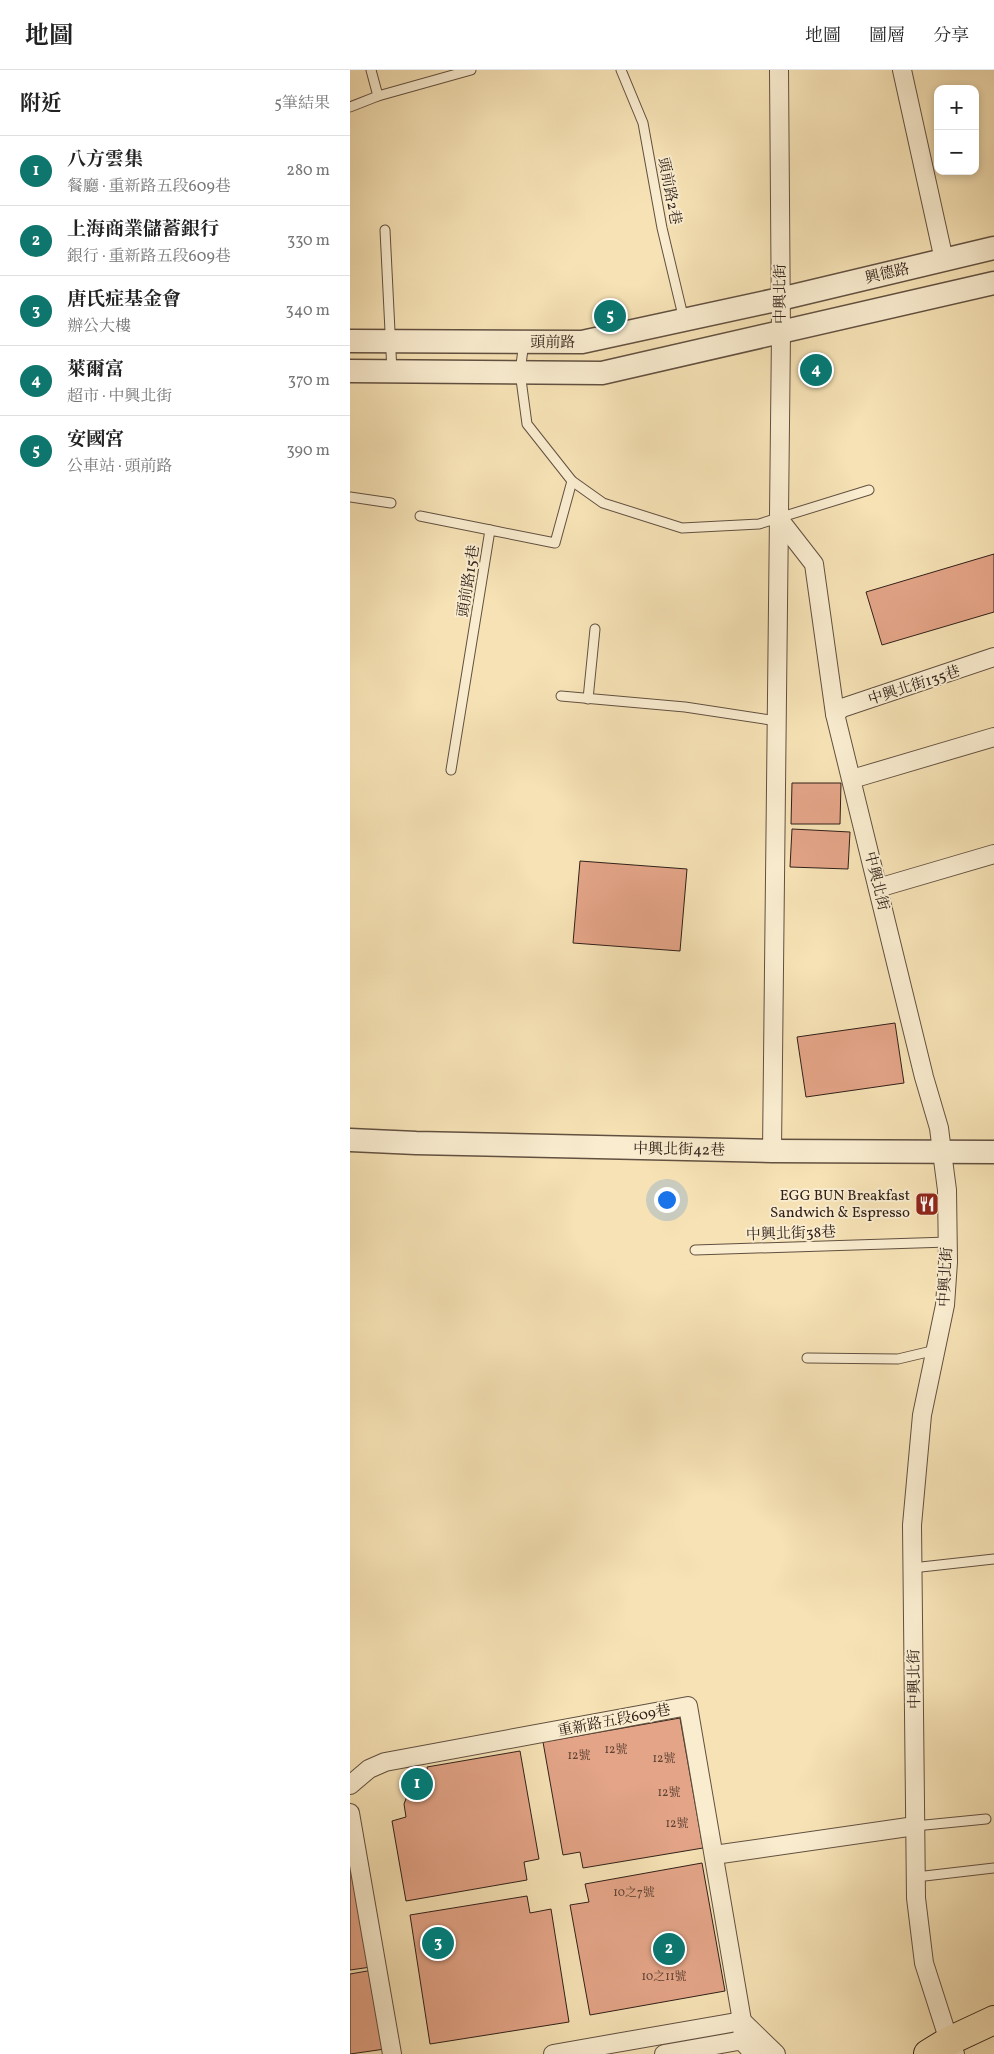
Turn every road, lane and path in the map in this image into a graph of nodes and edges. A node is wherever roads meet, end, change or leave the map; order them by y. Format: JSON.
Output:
{"nodes":[{"id":1,"x":371,"y":70,"type":"edge"},
{"id":2,"x":471,"y":70,"type":"edge"},
{"id":3,"x":621,"y":70,"type":"edge"},
{"id":4,"x":779,"y":70,"type":"edge"},
{"id":5,"x":902,"y":70,"type":"edge"},
{"id":6,"x":378,"y":96,"type":"junction"},
{"id":7,"x":350,"y":106,"type":"edge"},
{"id":8,"x":385,"y":230,"type":"dead end"},
{"id":9,"x":994,"y":248,"type":"edge"},
{"id":10,"x":944,"y":260,"type":"junction"},
{"id":11,"x":994,"y":283,"type":"edge"},
{"id":12,"x":780,"y":299,"type":"junction"},
{"id":13,"x":684,"y":320,"type":"junction"},
{"id":14,"x":781,"y":333,"type":"junction"},
{"id":15,"x":350,"y":341,"type":"edge"},
{"id":16,"x":392,"y":341,"type":"junction"},
{"id":17,"x":524,"y":342,"type":"junction"},
{"id":18,"x":350,"y":371,"type":"edge"},
{"id":19,"x":392,"y":372,"type":"junction"},
{"id":20,"x":520,"y":372,"type":"junction"},
{"id":21,"x":572,"y":481,"type":"junction"},
{"id":22,"x":869,"y":490,"type":"dead end"},
{"id":23,"x":350,"y":497,"type":"edge"},
{"id":24,"x":391,"y":503,"type":"dead end"},
{"id":25,"x":420,"y":516,"type":"dead end"},
{"id":26,"x":779,"y":518,"type":"junction"},
{"id":27,"x":490,"y":530,"type":"junction"},
{"id":28,"x":596,"y":629,"type":"dead end"},
{"id":29,"x":994,"y":658,"type":"edge"},
{"id":30,"x":561,"y":696,"type":"dead end"},
{"id":31,"x":588,"y":699,"type":"junction"},
{"id":32,"x":835,"y":714,"type":"junction"},
{"id":33,"x":777,"y":720,"type":"junction"},
{"id":34,"x":994,"y":737,"type":"edge"},
{"id":35,"x":451,"y":770,"type":"dead end"},
{"id":36,"x":852,"y":779,"type":"junction"},
{"id":37,"x":994,"y":854,"type":"edge"},
{"id":38,"x":878,"y":888,"type":"junction"},
{"id":39,"x":350,"y":1140,"type":"edge"},
{"id":40,"x":772,"y":1150,"type":"junction"},
{"id":41,"x":942,"y":1152,"type":"junction"},
{"id":42,"x":994,"y":1152,"type":"edge"},
{"id":43,"x":948,"y":1242,"type":"junction"},
{"id":44,"x":695,"y":1250,"type":"dead end"},
{"id":45,"x":936,"y":1350,"type":"junction"},
{"id":46,"x":807,"y":1358,"type":"dead end"},
{"id":47,"x":994,"y":1560,"type":"edge"},
{"id":48,"x":912,"y":1568,"type":"junction"},
{"id":49,"x":350,"y":1785,"type":"edge"},
{"id":50,"x":350,"y":1814,"type":"edge"},
{"id":51,"x":986,"y":1819,"type":"dead end"},
{"id":52,"x":915,"y":1826,"type":"junction"},
{"id":53,"x":714,"y":1855,"type":"junction"},
{"id":54,"x":994,"y":1868,"type":"edge"},
{"id":55,"x":916,"y":1877,"type":"junction"},
{"id":56,"x":994,"y":2020,"type":"edge"},
{"id":57,"x":742,"y":2021,"type":"junction"},
{"id":58,"x":994,"y":2041,"type":"edge"},
{"id":59,"x":748,"y":2048,"type":"edge"},
{"id":60,"x":586,"y":2049,"type":"junction"},
{"id":61,"x":949,"y":2051,"type":"edge"},
{"id":62,"x":687,"y":2052,"type":"edge"},
{"id":63,"x":392,"y":2054,"type":"edge"},
{"id":64,"x":553,"y":2054,"type":"edge"},
{"id":65,"x":632,"y":2054,"type":"edge"},
{"id":66,"x":664,"y":2054,"type":"edge"},
{"id":67,"x":776,"y":2054,"type":"edge"}],
"edges":[{"from":1,"to":6,"type":"lane"},
{"from":2,"to":6,"type":"lane"},
{"from":3,"to":13,"type":"lane","name":"頭前路2巷"},
{"from":4,"to":12,"type":"street","name":"中興北街"},
{"from":5,"to":10,"type":"street"},
{"from":6,"to":7,"type":"lane"},
{"from":8,"to":16,"type":"lane"},
{"from":9,"to":10,"type":"street","name":"興德路"},
{"from":10,"to":12,"type":"street","name":"興德路"},
{"from":11,"to":14,"type":"street"},
{"from":12,"to":13,"type":"street","name":"頭前路"},
{"from":12,"to":14,"type":"street","name":"中興北街"},
{"from":13,"to":17,"type":"street","name":"頭前路"},
{"from":14,"to":20,"type":"street","name":"頭前路"},
{"from":14,"to":26,"type":"street","name":"中興北街"},
{"from":15,"to":16,"type":"street","name":"頭前路"},
{"from":16,"to":17,"type":"street","name":"頭前路"},
{"from":16,"to":19,"type":"lane"},
{"from":17,"to":20,"type":"lane"},
{"from":18,"to":19,"type":"street","name":"頭前路"},
{"from":19,"to":20,"type":"street","name":"頭前路"},
{"from":20,"to":21,"type":"lane"},
{"from":21,"to":26,"type":"lane"},
{"from":21,"to":27,"type":"lane","name":"頭前路15巷"},
{"from":22,"to":26,"type":"lane"},
{"from":23,"to":24,"type":"lane"},
{"from":25,"to":27,"type":"lane"},
{"from":26,"to":32,"type":"street","name":"中興北街"},
{"from":26,"to":33,"type":"street","name":"中興北街"},
{"from":27,"to":35,"type":"lane","name":"頭前路15巷"},
{"from":28,"to":31,"type":"lane"},
{"from":29,"to":32,"type":"street","name":"中興北街135巷"},
{"from":30,"to":31,"type":"lane"},
{"from":31,"to":33,"type":"lane"},
{"from":32,"to":36,"type":"street","name":"中興北街"},
{"from":33,"to":40,"type":"street","name":"中興北街"},
{"from":34,"to":36,"type":"street"},
{"from":36,"to":38,"type":"street","name":"中興北街"},
{"from":37,"to":38,"type":"street"},
{"from":38,"to":41,"type":"street","name":"中興北街"},
{"from":39,"to":40,"type":"street","name":"中興北街42巷"},
{"from":40,"to":41,"type":"street","name":"中興北街42巷"},
{"from":41,"to":42,"type":"street","name":"中興北街42巷"},
{"from":41,"to":43,"type":"street","name":"中興北街"},
{"from":43,"to":44,"type":"lane","name":"中興北街38巷"},
{"from":43,"to":45,"type":"street","name":"中興北街"},
{"from":45,"to":46,"type":"lane"},
{"from":45,"to":48,"type":"street","name":"中興北街"},
{"from":47,"to":48,"type":"lane"},
{"from":48,"to":52,"type":"street","name":"中興北街"},
{"from":49,"to":53,"type":"street","name":"重新路五段609巷"},
{"from":50,"to":63,"type":"street"},
{"from":51,"to":52,"type":"lane"},
{"from":52,"to":53,"type":"street"},
{"from":52,"to":55,"type":"street","name":"中興北街"},
{"from":53,"to":57,"type":"street","name":"重新路五段609巷"},
{"from":54,"to":55,"type":"lane"},
{"from":55,"to":61,"type":"street","name":"中興北街"},
{"from":56,"to":61,"type":"main road"},
{"from":57,"to":59,"type":"street","name":"重新路五段609巷"},
{"from":57,"to":60,"type":"street"},
{"from":57,"to":67,"type":"street"},
{"from":58,"to":61,"type":"main road"},
{"from":59,"to":62,"type":"street","name":"重新路五段609巷"},
{"from":60,"to":64,"type":"street"},
{"from":60,"to":65,"type":"street"},
{"from":62,"to":66,"type":"street","name":"重新路五段609巷"}]}
